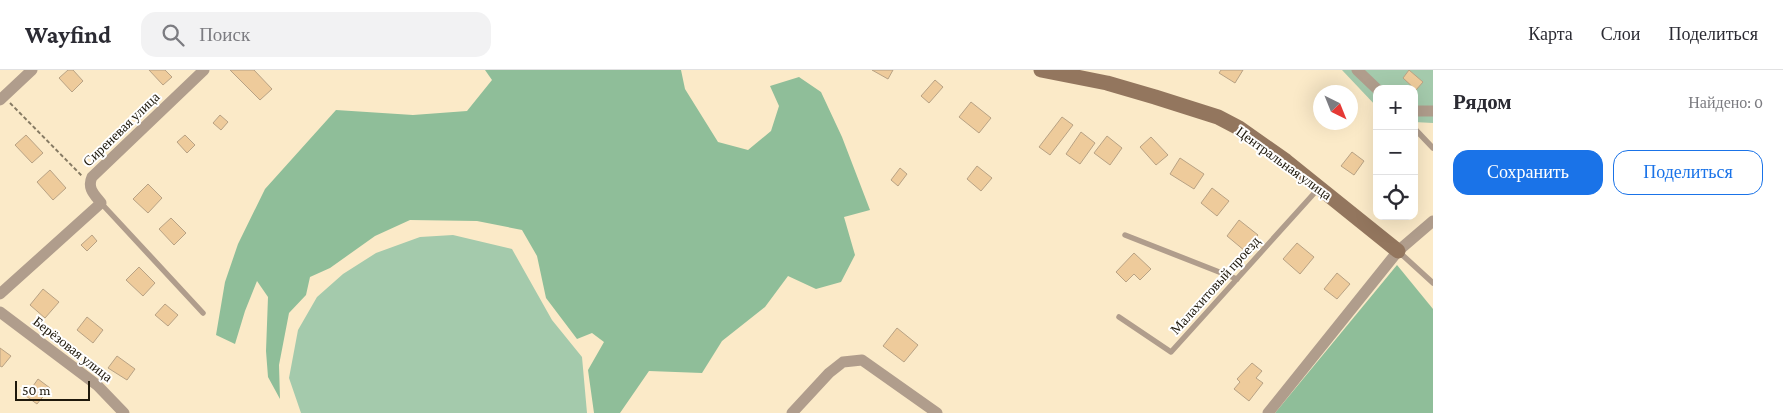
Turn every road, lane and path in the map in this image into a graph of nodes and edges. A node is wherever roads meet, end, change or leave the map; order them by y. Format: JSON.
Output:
{"nodes":[{"id":1,"x":32,"y":70,"type":"edge"},
{"id":2,"x":204,"y":70,"type":"edge"},
{"id":3,"x":1041,"y":70,"type":"edge"},
{"id":4,"x":1357,"y":70,"type":"edge"},
{"id":5,"x":1373,"y":85,"type":"edge"},
{"id":6,"x":2,"y":98,"type":"edge"},
{"id":7,"x":1418,"y":111,"type":"edge"},
{"id":8,"x":1433,"y":111,"type":"edge"},
{"id":9,"x":1416,"y":130,"type":"edge"},
{"id":10,"x":1433,"y":148,"type":"edge"},
{"id":11,"x":89,"y":184,"type":"junction"},
{"id":12,"x":1320,"y":188,"type":"junction"},
{"id":13,"x":101,"y":203,"type":"junction"},
{"id":14,"x":1433,"y":221,"type":"edge"},
{"id":15,"x":1124,"y":235,"type":"dead end"},
{"id":16,"x":1398,"y":251,"type":"junction"},
{"id":17,"x":1237,"y":279,"type":"junction"},
{"id":18,"x":1433,"y":283,"type":"edge"},
{"id":19,"x":0,"y":294,"type":"edge"},
{"id":20,"x":0,"y":312,"type":"edge"},
{"id":21,"x":203,"y":313,"type":"dead end"},
{"id":22,"x":1119,"y":317,"type":"dead end"},
{"id":23,"x":124,"y":413,"type":"edge"},
{"id":24,"x":792,"y":413,"type":"edge"},
{"id":25,"x":937,"y":413,"type":"edge"},
{"id":26,"x":1268,"y":413,"type":"edge"}],
"edges":[{"from":1,"to":6,"type":"street"},
{"from":2,"to":11,"type":"street","name":"Сиреневая улица"},
{"from":3,"to":12,"type":"street","name":"Центральная улица"},
{"from":4,"to":5,"type":"street"},
{"from":6,"to":11,"type":"path"},
{"from":7,"to":8,"type":"street"},
{"from":9,"to":10,"type":"lane"},
{"from":11,"to":13,"type":"street","name":"Сиреневая улица"},
{"from":12,"to":16,"type":"street","name":"Центральная улица"},
{"from":12,"to":17,"type":"lane","name":"Малахитовый проезд"},
{"from":13,"to":19,"type":"street"},
{"from":13,"to":21,"type":"lane"},
{"from":14,"to":16,"type":"street"},
{"from":15,"to":17,"type":"lane"},
{"from":16,"to":18,"type":"lane"},
{"from":16,"to":26,"type":"street"},
{"from":17,"to":22,"type":"lane","name":"Малахитовый проезд"},
{"from":20,"to":23,"type":"street","name":"Берёзовая улица"},
{"from":24,"to":25,"type":"street"}]}
